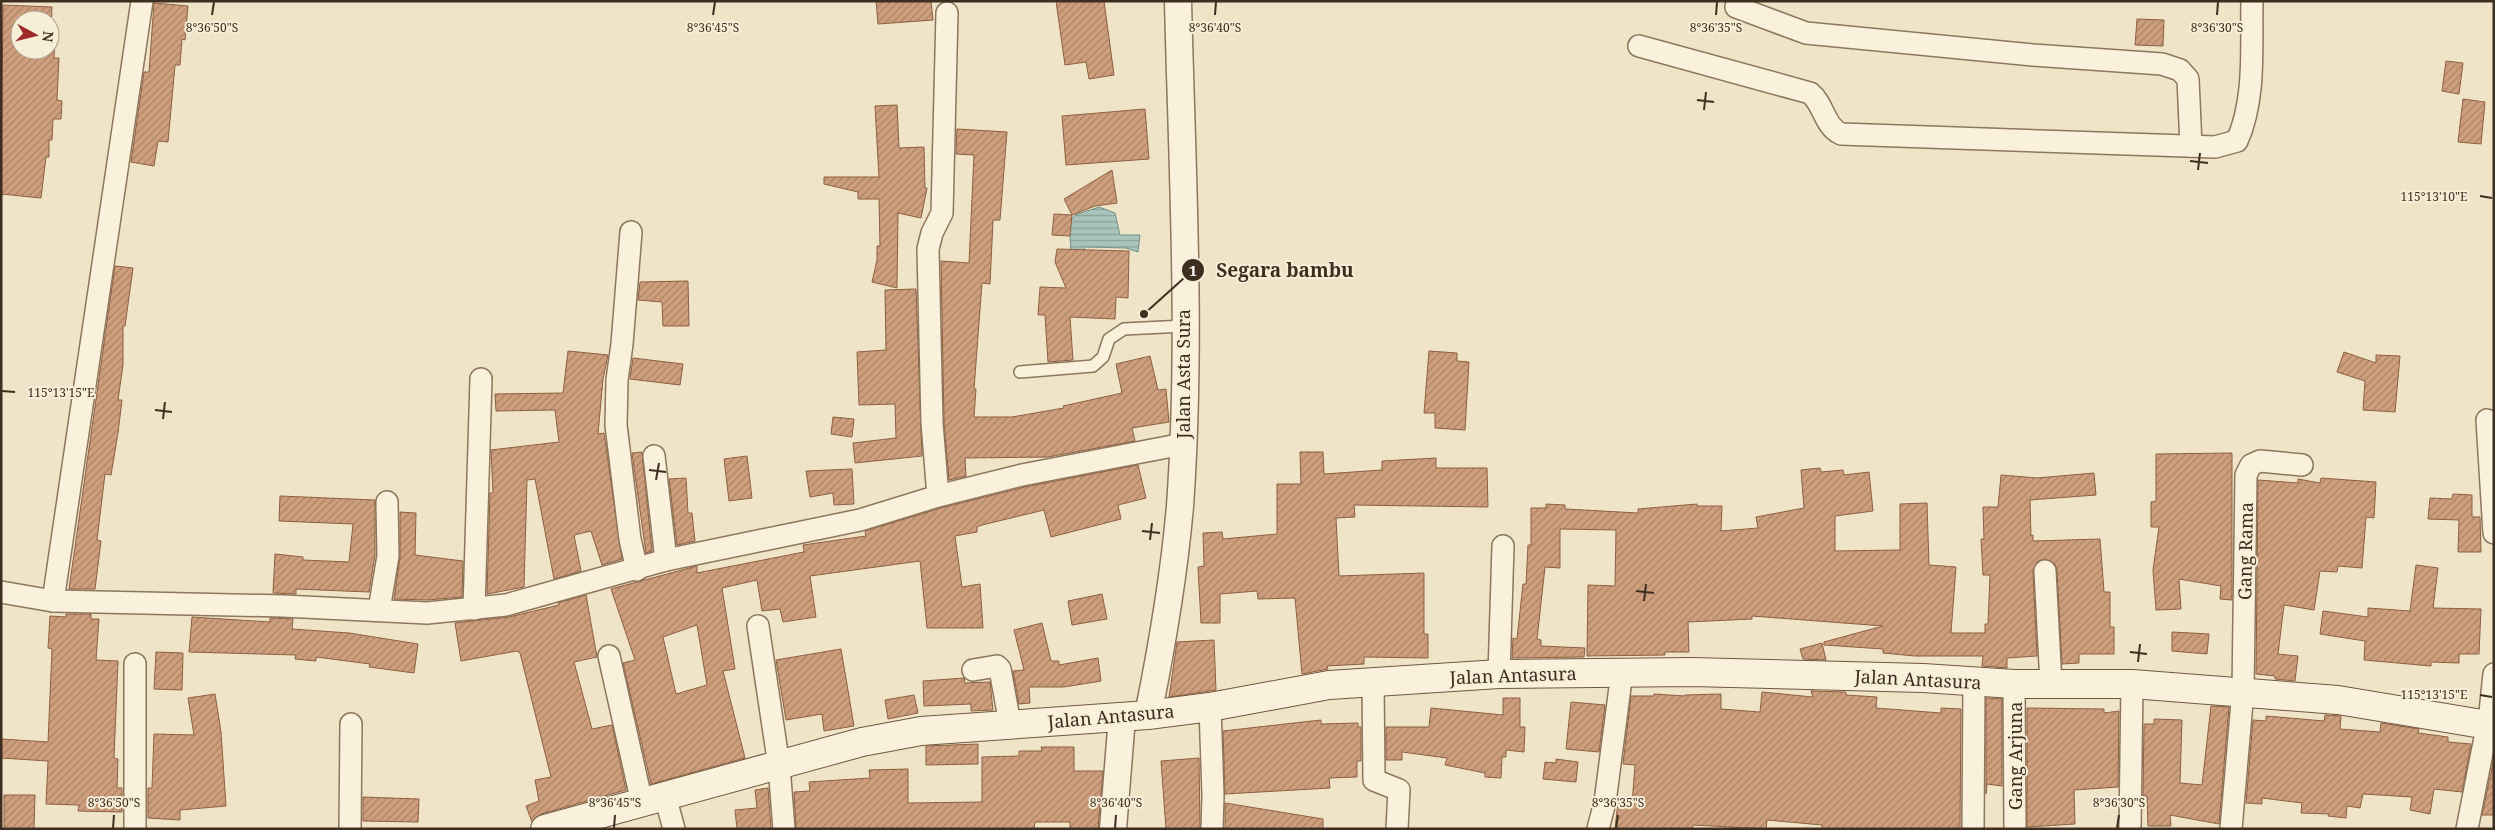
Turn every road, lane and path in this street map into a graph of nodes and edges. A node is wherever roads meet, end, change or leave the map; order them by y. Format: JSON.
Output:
{"nodes":[{"id":1,"x":142,"y":1,"type":"edge"},
{"id":2,"x":1178,"y":1,"type":"edge"},
{"id":3,"x":2252,"y":1,"type":"edge"},
{"id":4,"x":1736,"y":7,"type":"dead end"},
{"id":5,"x":947,"y":13,"type":"dead end"},
{"id":6,"x":1639,"y":46,"type":"dead end"},
{"id":7,"x":2191,"y":146,"type":"junction"},
{"id":8,"x":630,"y":232,"type":"dead end"},
{"id":9,"x":1184,"y":326,"type":"junction"},
{"id":10,"x":1020,"y":372,"type":"dead end"},
{"id":11,"x":482,"y":379,"type":"dead end"},
{"id":12,"x":2487,"y":420,"type":"dead end"},
{"id":13,"x":1183,"y":444,"type":"junction"},
{"id":14,"x":654,"y":456,"type":"dead end"},
{"id":15,"x":2302,"y":465,"type":"dead end"},
{"id":16,"x":938,"y":496,"type":"junction"},
{"id":17,"x":387,"y":502,"type":"dead end"},
{"id":18,"x":2494,"y":533,"type":"edge"},
{"id":19,"x":1504,"y":546,"type":"dead end"},
{"id":20,"x":666,"y":560,"type":"junction"},
{"id":21,"x":638,"y":570,"type":"junction"},
{"id":22,"x":2045,"y":571,"type":"dead end"},
{"id":23,"x":1,"y":592,"type":"edge"},
{"id":24,"x":53,"y":602,"type":"junction"},
{"id":25,"x":474,"y":609,"type":"junction"},
{"id":26,"x":379,"y":610,"type":"junction"},
{"id":27,"x":758,"y":626,"type":"dead end"},
{"id":28,"x":609,"y":656,"type":"dead end"},
{"id":29,"x":135,"y":664,"type":"dead end"},
{"id":30,"x":973,"y":670,"type":"dead end"},
{"id":31,"x":1622,"y":672,"type":"junction"},
{"id":32,"x":1499,"y":674,"type":"junction"},
{"id":33,"x":2494,"y":674,"type":"edge"},
{"id":34,"x":1374,"y":682,"type":"junction"},
{"id":35,"x":1974,"y":682,"type":"junction"},
{"id":36,"x":2014,"y":684,"type":"junction"},
{"id":37,"x":2051,"y":684,"type":"junction"},
{"id":38,"x":2132,"y":684,"type":"junction"},
{"id":39,"x":2243,"y":691,"type":"junction"},
{"id":40,"x":1210,"y":707,"type":"junction"},
{"id":41,"x":1135,"y":716,"type":"junction"},
{"id":42,"x":351,"y":724,"type":"dead end"},
{"id":43,"x":1010,"y":724,"type":"junction"},
{"id":44,"x":2491,"y":726,"type":"edge"},
{"id":45,"x":779,"y":766,"type":"junction"},
{"id":46,"x":654,"y":799,"type":"junction"},
{"id":47,"x":136,"y":829,"type":"edge"},
{"id":48,"x":350,"y":829,"type":"edge"},
{"id":49,"x":545,"y":829,"type":"edge"},
{"id":50,"x":674,"y":829,"type":"edge"},
{"id":51,"x":784,"y":829,"type":"edge"},
{"id":52,"x":1113,"y":829,"type":"edge"},
{"id":53,"x":1212,"y":829,"type":"edge"},
{"id":54,"x":1397,"y":829,"type":"edge"},
{"id":55,"x":1598,"y":829,"type":"edge"},
{"id":56,"x":1973,"y":829,"type":"edge"},
{"id":57,"x":2015,"y":829,"type":"edge"},
{"id":58,"x":2130,"y":829,"type":"edge"},
{"id":59,"x":2231,"y":829,"type":"edge"},
{"id":60,"x":2467,"y":829,"type":"edge"}],
"edges":[{"from":1,"to":24,"type":"street"},
{"from":2,"to":9,"type":"street","name":"Jalan Asta Sura"},
{"from":3,"to":7,"type":"street"},
{"from":4,"to":7,"type":"street"},
{"from":5,"to":16,"type":"street"},
{"from":6,"to":7,"type":"street"},
{"from":8,"to":21,"type":"street"},
{"from":9,"to":10,"type":"lane"},
{"from":9,"to":13,"type":"street","name":"Jalan Asta Sura"},
{"from":11,"to":25,"type":"street"},
{"from":12,"to":18,"type":"street"},
{"from":13,"to":16,"type":"street"},
{"from":13,"to":41,"type":"street","name":"Jalan Asta Sura"},
{"from":14,"to":20,"type":"street"},
{"from":15,"to":39,"type":"street","name":"Gang Rama"},
{"from":16,"to":20,"type":"street"},
{"from":17,"to":26,"type":"street"},
{"from":19,"to":32,"type":"street"},
{"from":20,"to":21,"type":"street"},
{"from":21,"to":25,"type":"street"},
{"from":22,"to":37,"type":"street"},
{"from":23,"to":24,"type":"street"},
{"from":24,"to":26,"type":"street"},
{"from":25,"to":26,"type":"street"},
{"from":27,"to":45,"type":"street"},
{"from":28,"to":46,"type":"street"},
{"from":29,"to":47,"type":"street"},
{"from":30,"to":43,"type":"street"},
{"from":31,"to":32,"type":"main road","name":"Jalan Antasura"},
{"from":31,"to":35,"type":"main road","name":"Jalan Antasura"},
{"from":31,"to":55,"type":"street"},
{"from":32,"to":34,"type":"main road","name":"Jalan Antasura"},
{"from":33,"to":44,"type":"street"},
{"from":34,"to":40,"type":"main road","name":"Jalan Antasura"},
{"from":34,"to":54,"type":"street"},
{"from":35,"to":36,"type":"main road","name":"Jalan Antasura"},
{"from":35,"to":56,"type":"street"},
{"from":36,"to":37,"type":"main road","name":"Jalan Antasura"},
{"from":36,"to":57,"type":"street","name":"Gang Arjuna"},
{"from":37,"to":38,"type":"main road","name":"Jalan Antasura"},
{"from":38,"to":39,"type":"main road","name":"Jalan Antasura"},
{"from":38,"to":58,"type":"street"},
{"from":39,"to":44,"type":"main road","name":"Jalan Antasura"},
{"from":39,"to":59,"type":"street","name":"Gang Rama"},
{"from":40,"to":41,"type":"main road","name":"Jalan Antasura"},
{"from":40,"to":53,"type":"street"},
{"from":41,"to":43,"type":"main road","name":"Jalan Antasura"},
{"from":41,"to":52,"type":"street","name":"Jalan Asta Sura"},
{"from":42,"to":48,"type":"street"},
{"from":43,"to":45,"type":"main road","name":"Jalan Antasura"},
{"from":44,"to":60,"type":"street"},
{"from":45,"to":46,"type":"main road","name":"Jalan Antasura"},
{"from":45,"to":51,"type":"street"},
{"from":46,"to":49,"type":"main road","name":"Jalan Antasura"},
{"from":46,"to":50,"type":"street"}]}
